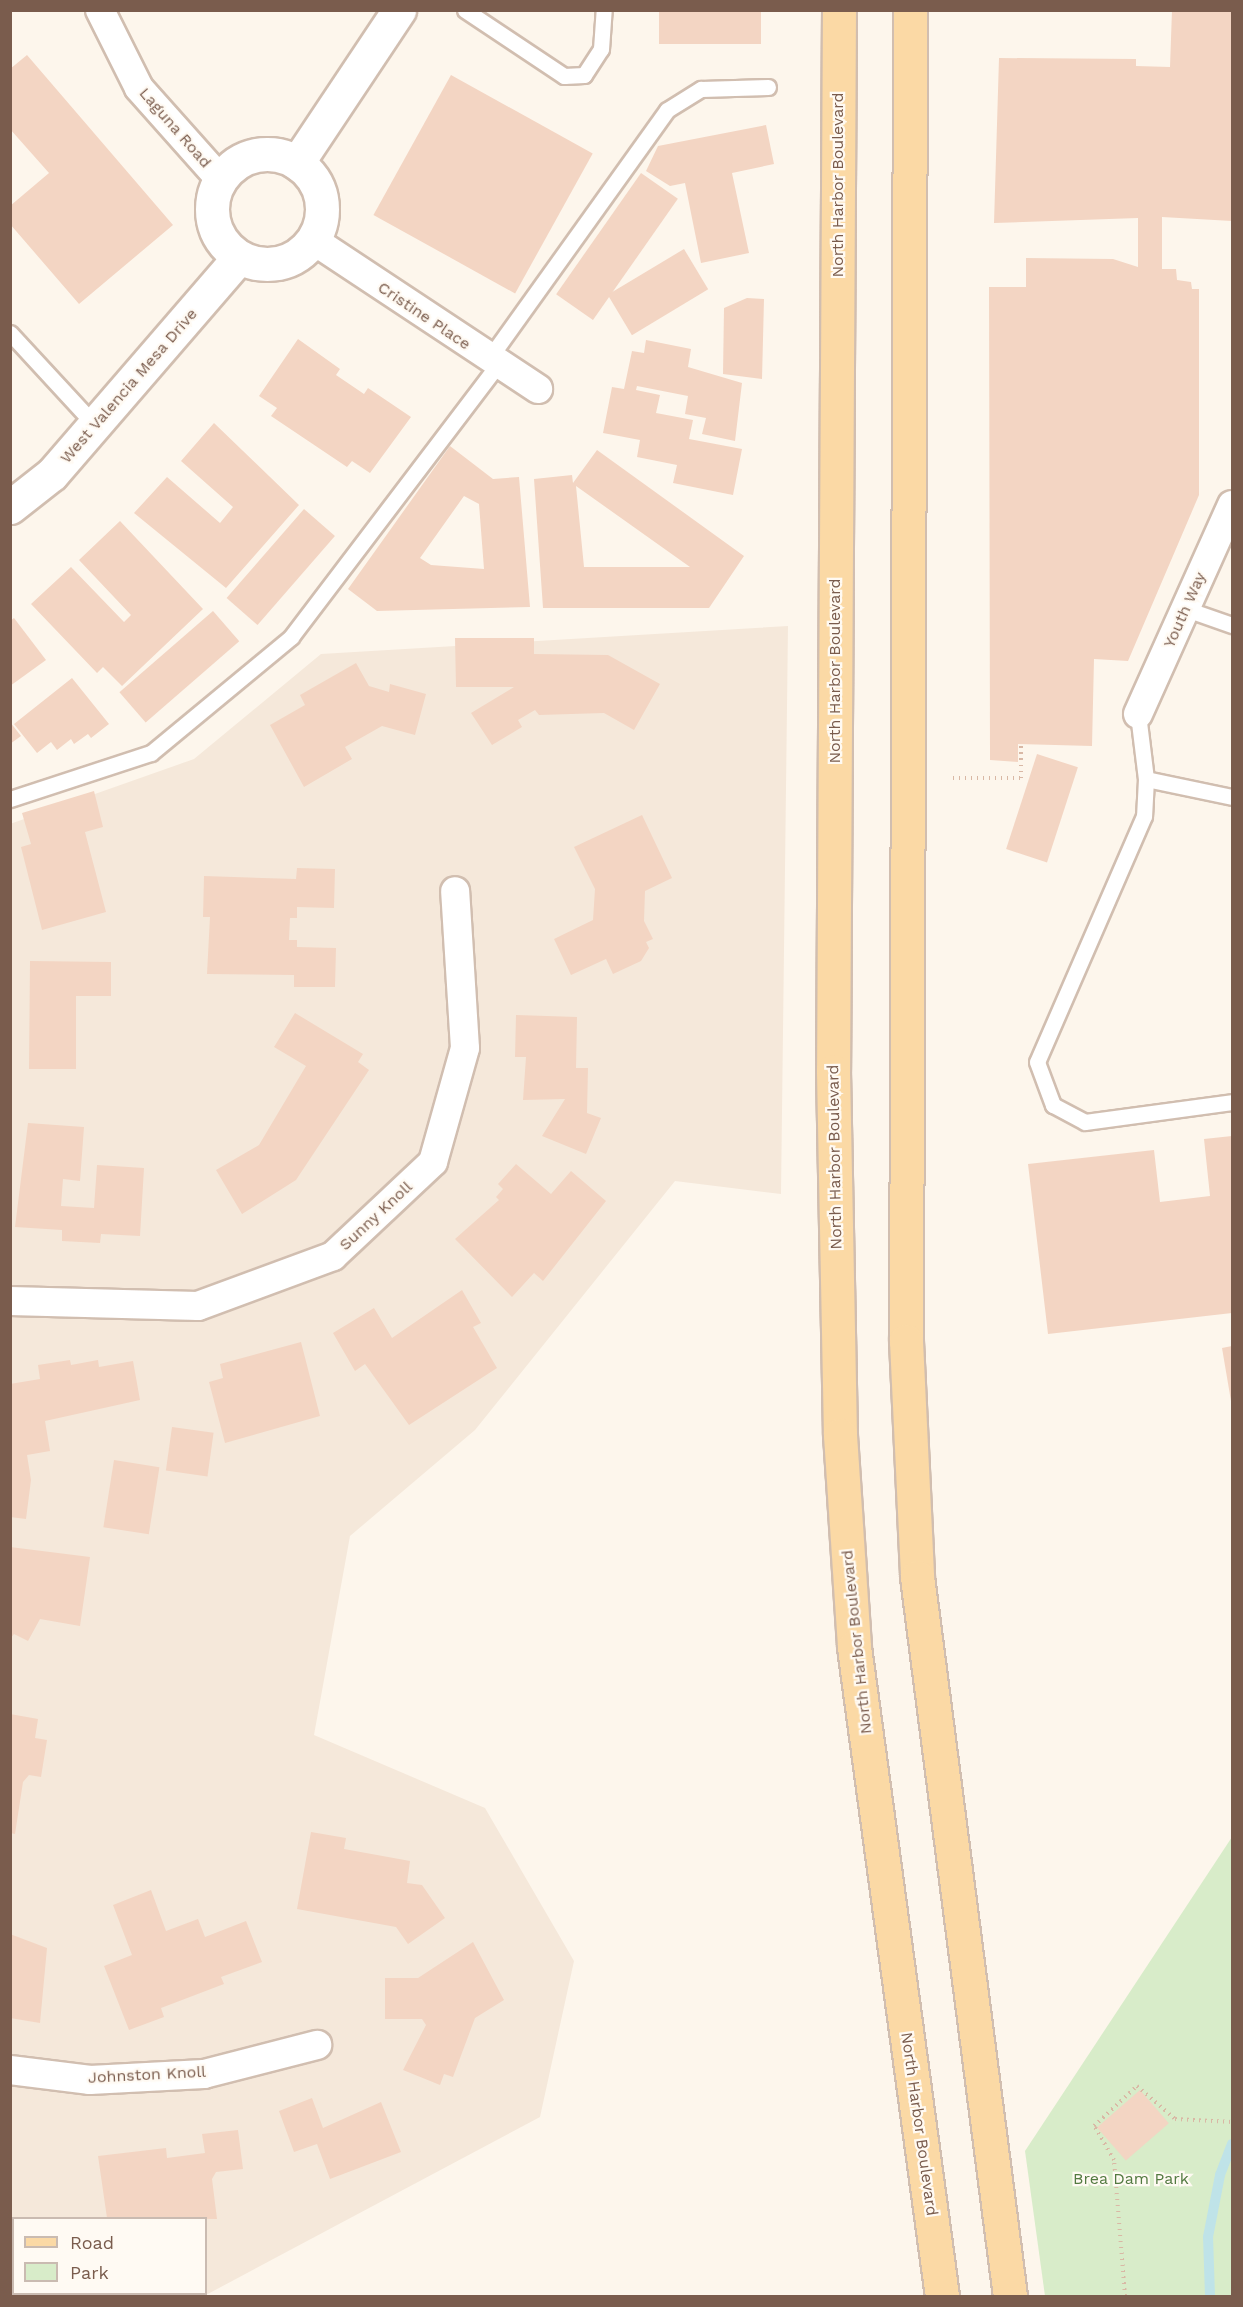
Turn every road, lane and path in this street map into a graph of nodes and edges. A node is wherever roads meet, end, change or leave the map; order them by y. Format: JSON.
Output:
{"nodes":[{"id":1,"x":100,"y":10,"type":"edge"},
{"id":2,"x":399,"y":10,"type":"edge"},
{"id":3,"x":465,"y":10,"type":"edge"},
{"id":4,"x":604,"y":10,"type":"edge"},
{"id":5,"x":839,"y":10,"type":"edge"},
{"id":6,"x":910,"y":10,"type":"edge"},
{"id":7,"x":768,"y":87,"type":"dead end"},
{"id":8,"x":297,"y":163,"type":"junction"},
{"id":9,"x":220,"y":179,"type":"junction"},
{"id":10,"x":312,"y":240,"type":"junction"},
{"id":11,"x":239,"y":257,"type":"junction"},
{"id":12,"x":10,"y":333,"type":"edge"},
{"id":13,"x":493,"y":363,"type":"junction"},
{"id":14,"x":538,"y":389,"type":"dead end"},
{"id":15,"x":95,"y":425,"type":"junction"},
{"id":16,"x":1233,"y":505,"type":"edge"},
{"id":17,"x":10,"y":507,"type":"edge"},
{"id":18,"x":1186,"y":609,"type":"junction"},
{"id":19,"x":1233,"y":625,"type":"edge"},
{"id":20,"x":1138,"y":714,"type":"joint"},
{"id":21,"x":1021,"y":744,"type":"dead end"},
{"id":22,"x":953,"y":778,"type":"dead end"},
{"id":23,"x":1146,"y":779,"type":"junction"},
{"id":24,"x":1233,"y":797,"type":"edge"},
{"id":25,"x":10,"y":799,"type":"edge"},
{"id":26,"x":455,"y":891,"type":"dead end"},
{"id":27,"x":1233,"y":1102,"type":"edge"},
{"id":28,"x":10,"y":1301,"type":"edge"},
{"id":29,"x":317,"y":2044,"type":"dead end"},
{"id":30,"x":10,"y":2070,"type":"edge"},
{"id":31,"x":1233,"y":2122,"type":"edge"},
{"id":32,"x":942,"y":2296,"type":"edge"},
{"id":33,"x":1010,"y":2296,"type":"edge"},
{"id":34,"x":1125,"y":2296,"type":"edge"}],
"edges":[{"from":1,"to":9,"type":"street","name":"Laguna Road"},
{"from":2,"to":8,"type":"street"},
{"from":3,"to":4,"type":"lane"},
{"from":5,"to":32,"type":"main road","name":"North Harbor Boulevard"},
{"from":6,"to":33,"type":"main road"},
{"from":7,"to":13,"type":"lane"},
{"from":8,"to":9,"type":"street"},
{"from":8,"to":10,"type":"street"},
{"from":9,"to":11,"type":"street"},
{"from":10,"to":11,"type":"street"},
{"from":10,"to":13,"type":"street","name":"Cristine Place"},
{"from":11,"to":15,"type":"street","name":"West Valencia Mesa Drive"},
{"from":12,"to":15,"type":"lane"},
{"from":13,"to":14,"type":"street","name":"Cristine Place"},
{"from":13,"to":25,"type":"lane"},
{"from":15,"to":17,"type":"street","name":"West Valencia Mesa Drive"},
{"from":16,"to":18,"type":"street","name":"Youth Way"},
{"from":18,"to":19,"type":"lane"},
{"from":18,"to":20,"type":"street","name":"Youth Way"},
{"from":20,"to":23,"type":"lane"},
{"from":21,"to":22,"type":"path"},
{"from":23,"to":24,"type":"lane"},
{"from":23,"to":27,"type":"lane"},
{"from":26,"to":28,"type":"street","name":"Sunny Knoll"},
{"from":29,"to":30,"type":"street","name":"Johnston Knoll"},
{"from":31,"to":34,"type":"path"}]}
